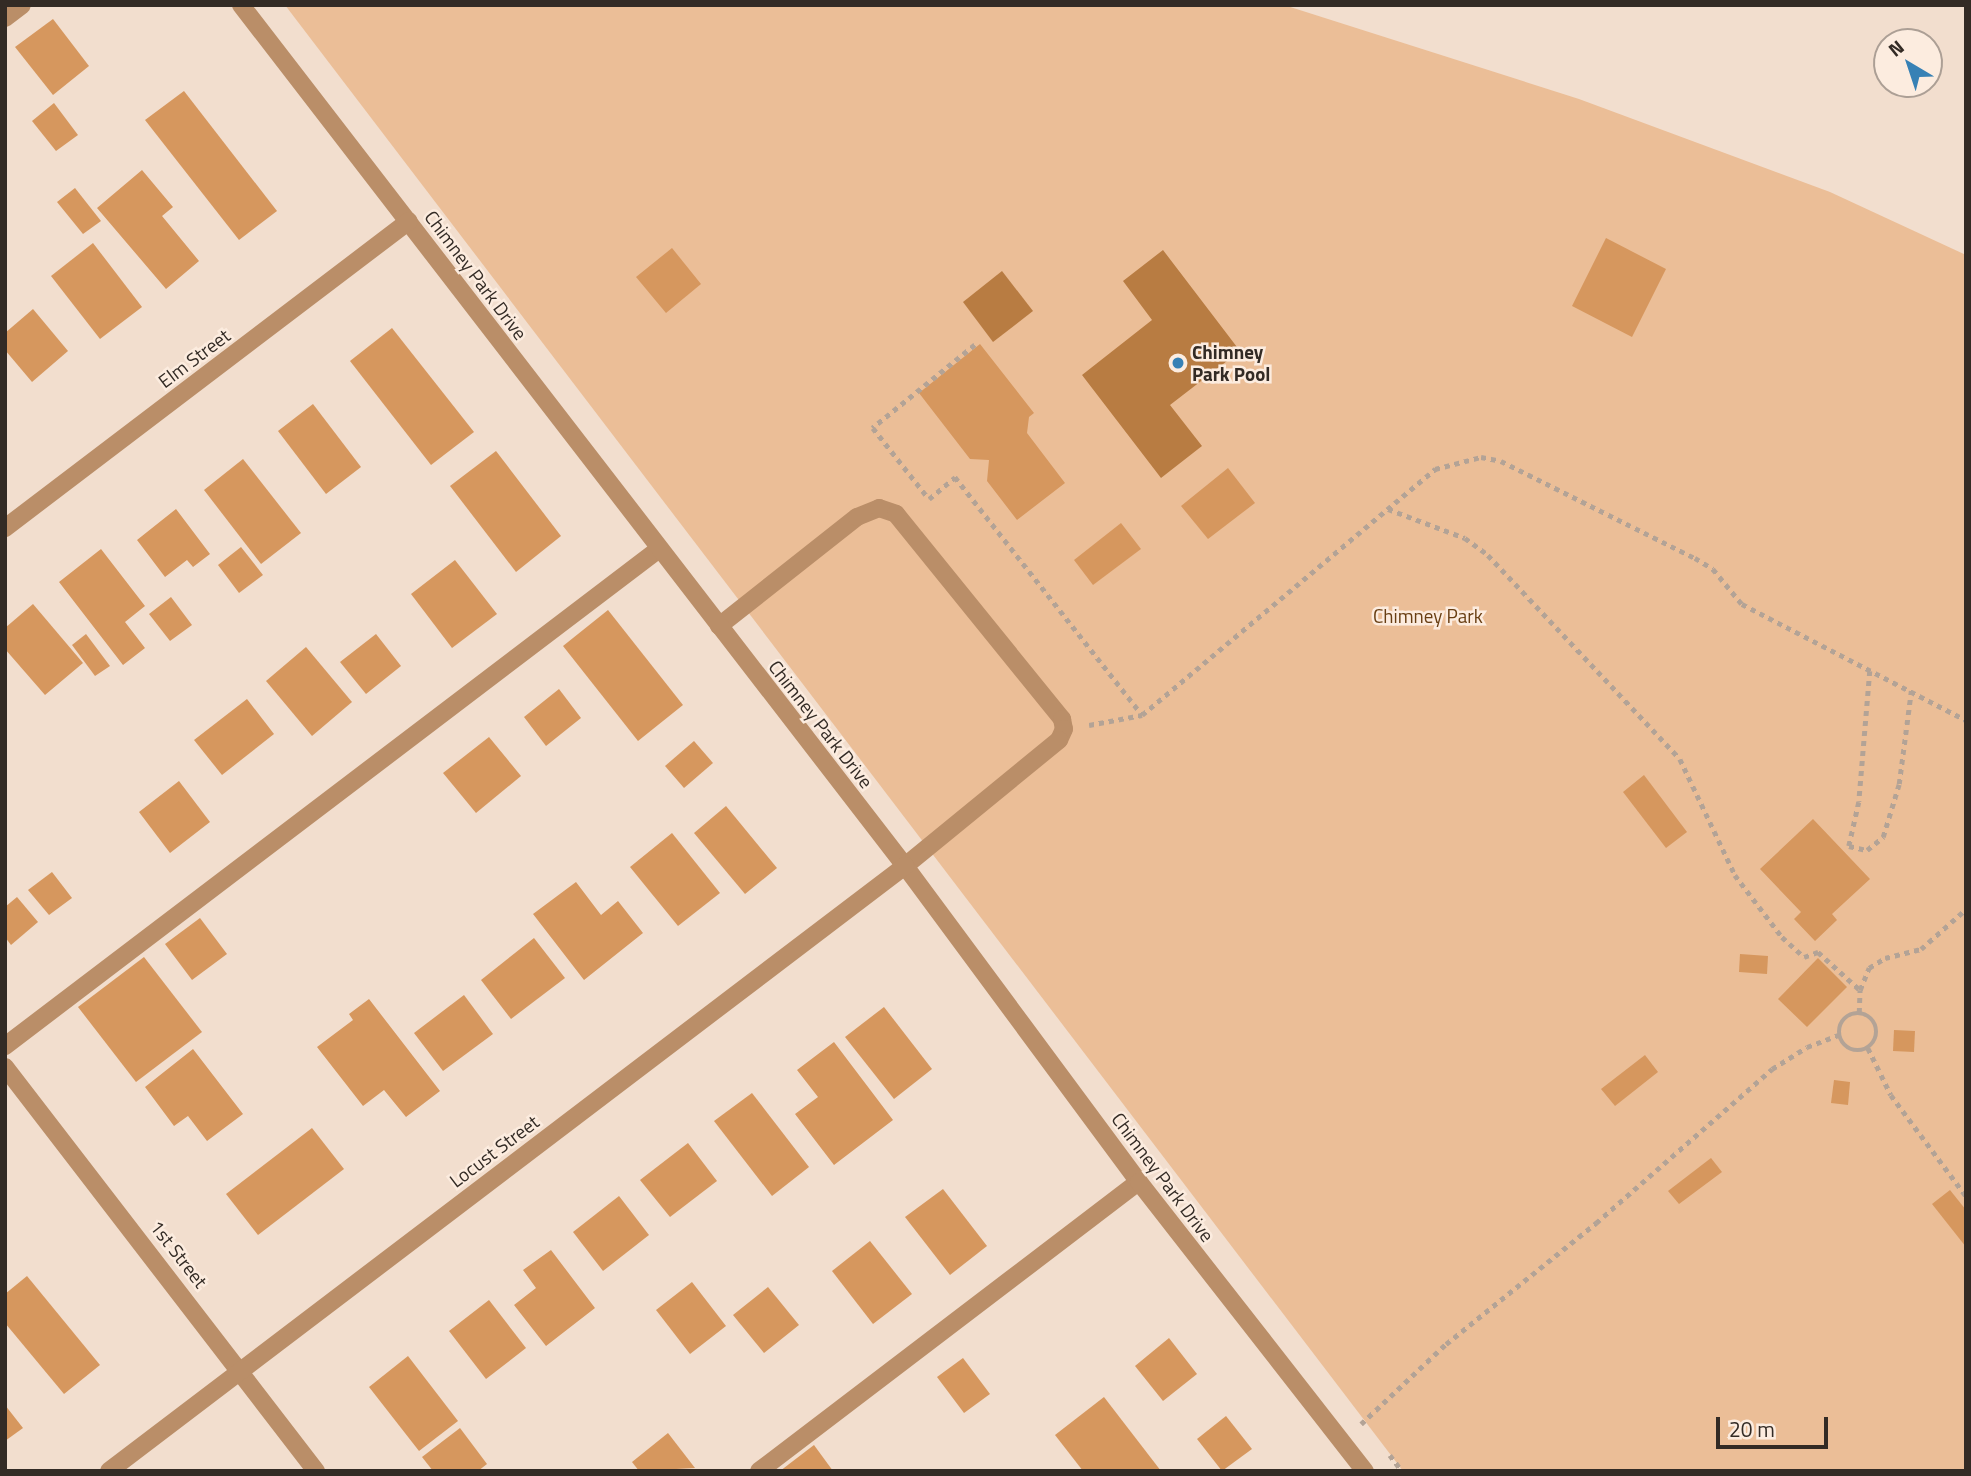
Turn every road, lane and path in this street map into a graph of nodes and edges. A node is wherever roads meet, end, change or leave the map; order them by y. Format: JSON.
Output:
{"nodes":[{"id":1,"x":22,"y":5,"type":"edge"},
{"id":2,"x":241,"y":5,"type":"edge"},
{"id":3,"x":5,"y":18,"type":"edge"},
{"id":4,"x":409,"y":222,"type":"junction"},
{"id":5,"x":975,"y":345,"type":"dead end"},
{"id":6,"x":1388,"y":509,"type":"junction"},
{"id":7,"x":5,"y":528,"type":"edge"},
{"id":8,"x":659,"y":549,"type":"junction"},
{"id":9,"x":719,"y":626,"type":"junction"},
{"id":10,"x":1870,"y":671,"type":"junction"},
{"id":11,"x":1911,"y":691,"type":"junction"},
{"id":12,"x":1142,"y":715,"type":"junction"},
{"id":13,"x":1966,"y":720,"type":"edge"},
{"id":14,"x":1064,"y":729,"type":"junction"},
{"id":15,"x":905,"y":866,"type":"junction"},
{"id":16,"x":1966,"y":909,"type":"edge"},
{"id":17,"x":1860,"y":990,"type":"junction"},
{"id":18,"x":1859,"y":1013,"type":"junction"},
{"id":19,"x":1839,"y":1035,"type":"junction"},
{"id":20,"x":5,"y":1046,"type":"edge"},
{"id":21,"x":1868,"y":1048,"type":"junction"},
{"id":22,"x":5,"y":1067,"type":"edge"},
{"id":23,"x":1139,"y":1182,"type":"junction"},
{"id":24,"x":1966,"y":1196,"type":"edge"},
{"id":25,"x":239,"y":1371,"type":"junction"},
{"id":26,"x":1342,"y":1441,"type":"junction"},
{"id":27,"x":109,"y":1471,"type":"edge"},
{"id":28,"x":316,"y":1471,"type":"edge"},
{"id":29,"x":759,"y":1471,"type":"edge"},
{"id":30,"x":1365,"y":1471,"type":"edge"}],
"edges":[{"from":1,"to":3,"type":"street"},
{"from":2,"to":4,"type":"street","name":"Chimney Park Drive"},
{"from":4,"to":7,"type":"street","name":"Elm Street"},
{"from":4,"to":8,"type":"street","name":"Chimney Park Drive"},
{"from":5,"to":12,"type":"path"},
{"from":6,"to":10,"type":"path"},
{"from":6,"to":12,"type":"path"},
{"from":6,"to":17,"type":"path"},
{"from":8,"to":9,"type":"street","name":"Chimney Park Drive"},
{"from":8,"to":20,"type":"street"},
{"from":9,"to":14,"type":"street"},
{"from":9,"to":15,"type":"street","name":"Chimney Park Drive"},
{"from":10,"to":11,"type":"path"},
{"from":10,"to":11,"type":"path"},
{"from":11,"to":13,"type":"path"},
{"from":12,"to":14,"type":"path"},
{"from":14,"to":15,"type":"street","name":"Locust Street"},
{"from":15,"to":23,"type":"street","name":"Chimney Park Drive"},
{"from":15,"to":25,"type":"street","name":"Locust Street"},
{"from":16,"to":17,"type":"path"},
{"from":17,"to":18,"type":"path"},
{"from":18,"to":19,"type":"path"},
{"from":18,"to":21,"type":"path"},
{"from":19,"to":21,"type":"path"},
{"from":19,"to":26,"type":"path"},
{"from":21,"to":24,"type":"path"},
{"from":22,"to":25,"type":"street","name":"1st Street"},
{"from":23,"to":26,"type":"street","name":"Chimney Park Drive"},
{"from":23,"to":29,"type":"street"},
{"from":25,"to":27,"type":"street","name":"Locust Street"},
{"from":25,"to":28,"type":"street","name":"1st Street"},
{"from":26,"to":30,"type":"street","name":"Chimney Park Drive"}]}
